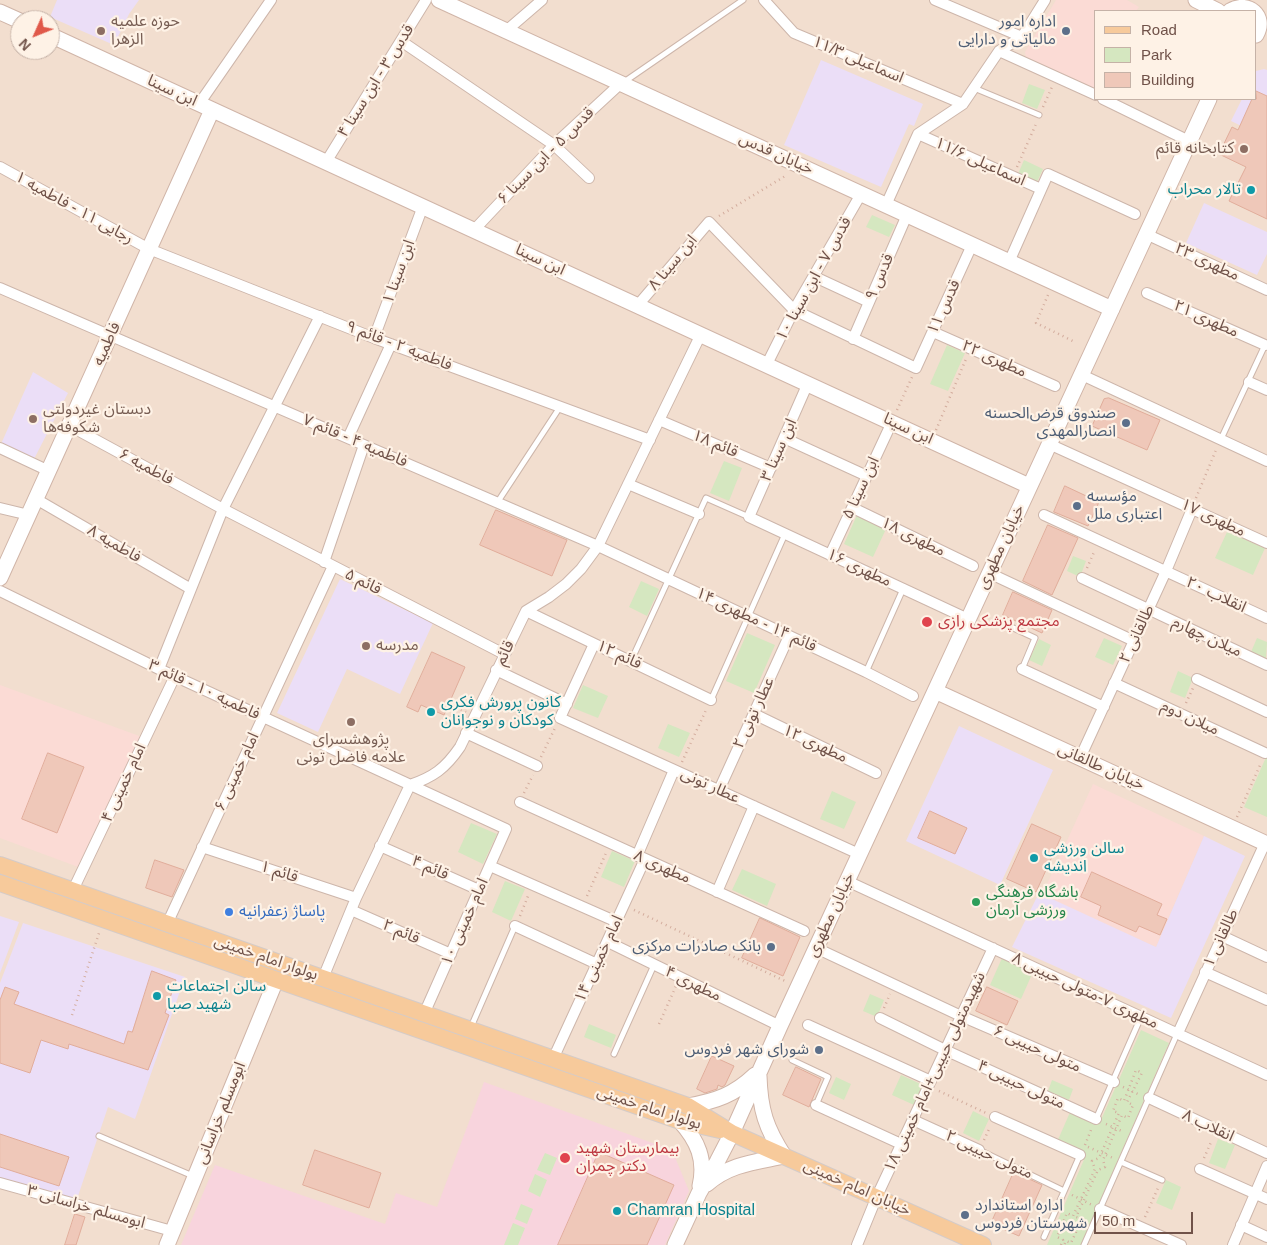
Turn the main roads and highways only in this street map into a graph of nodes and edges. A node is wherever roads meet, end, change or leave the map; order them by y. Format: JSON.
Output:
{"nodes":[{"id":1,"x":0,"y":865,"type":"edge"},
{"id":2,"x":0,"y":883,"type":"edge"},
{"id":3,"x":612,"y":1088,"type":"junction"},
{"id":4,"x":732,"y":1133,"type":"junction"},
{"id":5,"x":983,"y":1245,"type":"edge"}],
"edges":[{"from":1,"to":3,"type":"main road","name":"بولوار امام خمینی"},
{"from":2,"to":3,"type":"main road","name":"بولوار امام خمینی"},
{"from":3,"to":4,"type":"main road","name":"بولوار امام خمینی"},
{"from":3,"to":4,"type":"main road","name":"بولوار امام خمینی"},
{"from":4,"to":5,"type":"main road","name":"خیابان امام خمینی"}]}
